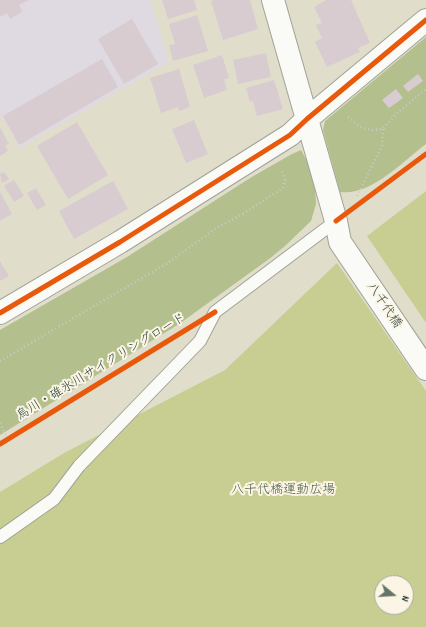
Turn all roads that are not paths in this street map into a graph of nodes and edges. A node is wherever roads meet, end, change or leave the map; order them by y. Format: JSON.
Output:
{"nodes":[{"id":1,"x":273,"y":0,"type":"edge"},
{"id":2,"x":426,"y":20,"type":"edge"},
{"id":3,"x":307,"y":119,"type":"junction"},
{"id":4,"x":336,"y":221,"type":"junction"},
{"id":5,"x":0,"y":313,"type":"edge"},
{"id":6,"x":426,"y":369,"type":"edge"},
{"id":7,"x":0,"y":537,"type":"edge"}],
"edges":[{"from":1,"to":3,"type":"street"},
{"from":2,"to":3,"type":"street"},
{"from":3,"to":4,"type":"street"},
{"from":3,"to":5,"type":"street"},
{"from":4,"to":6,"type":"street","name":"八千代橋"},
{"from":4,"to":7,"type":"lane"}]}
